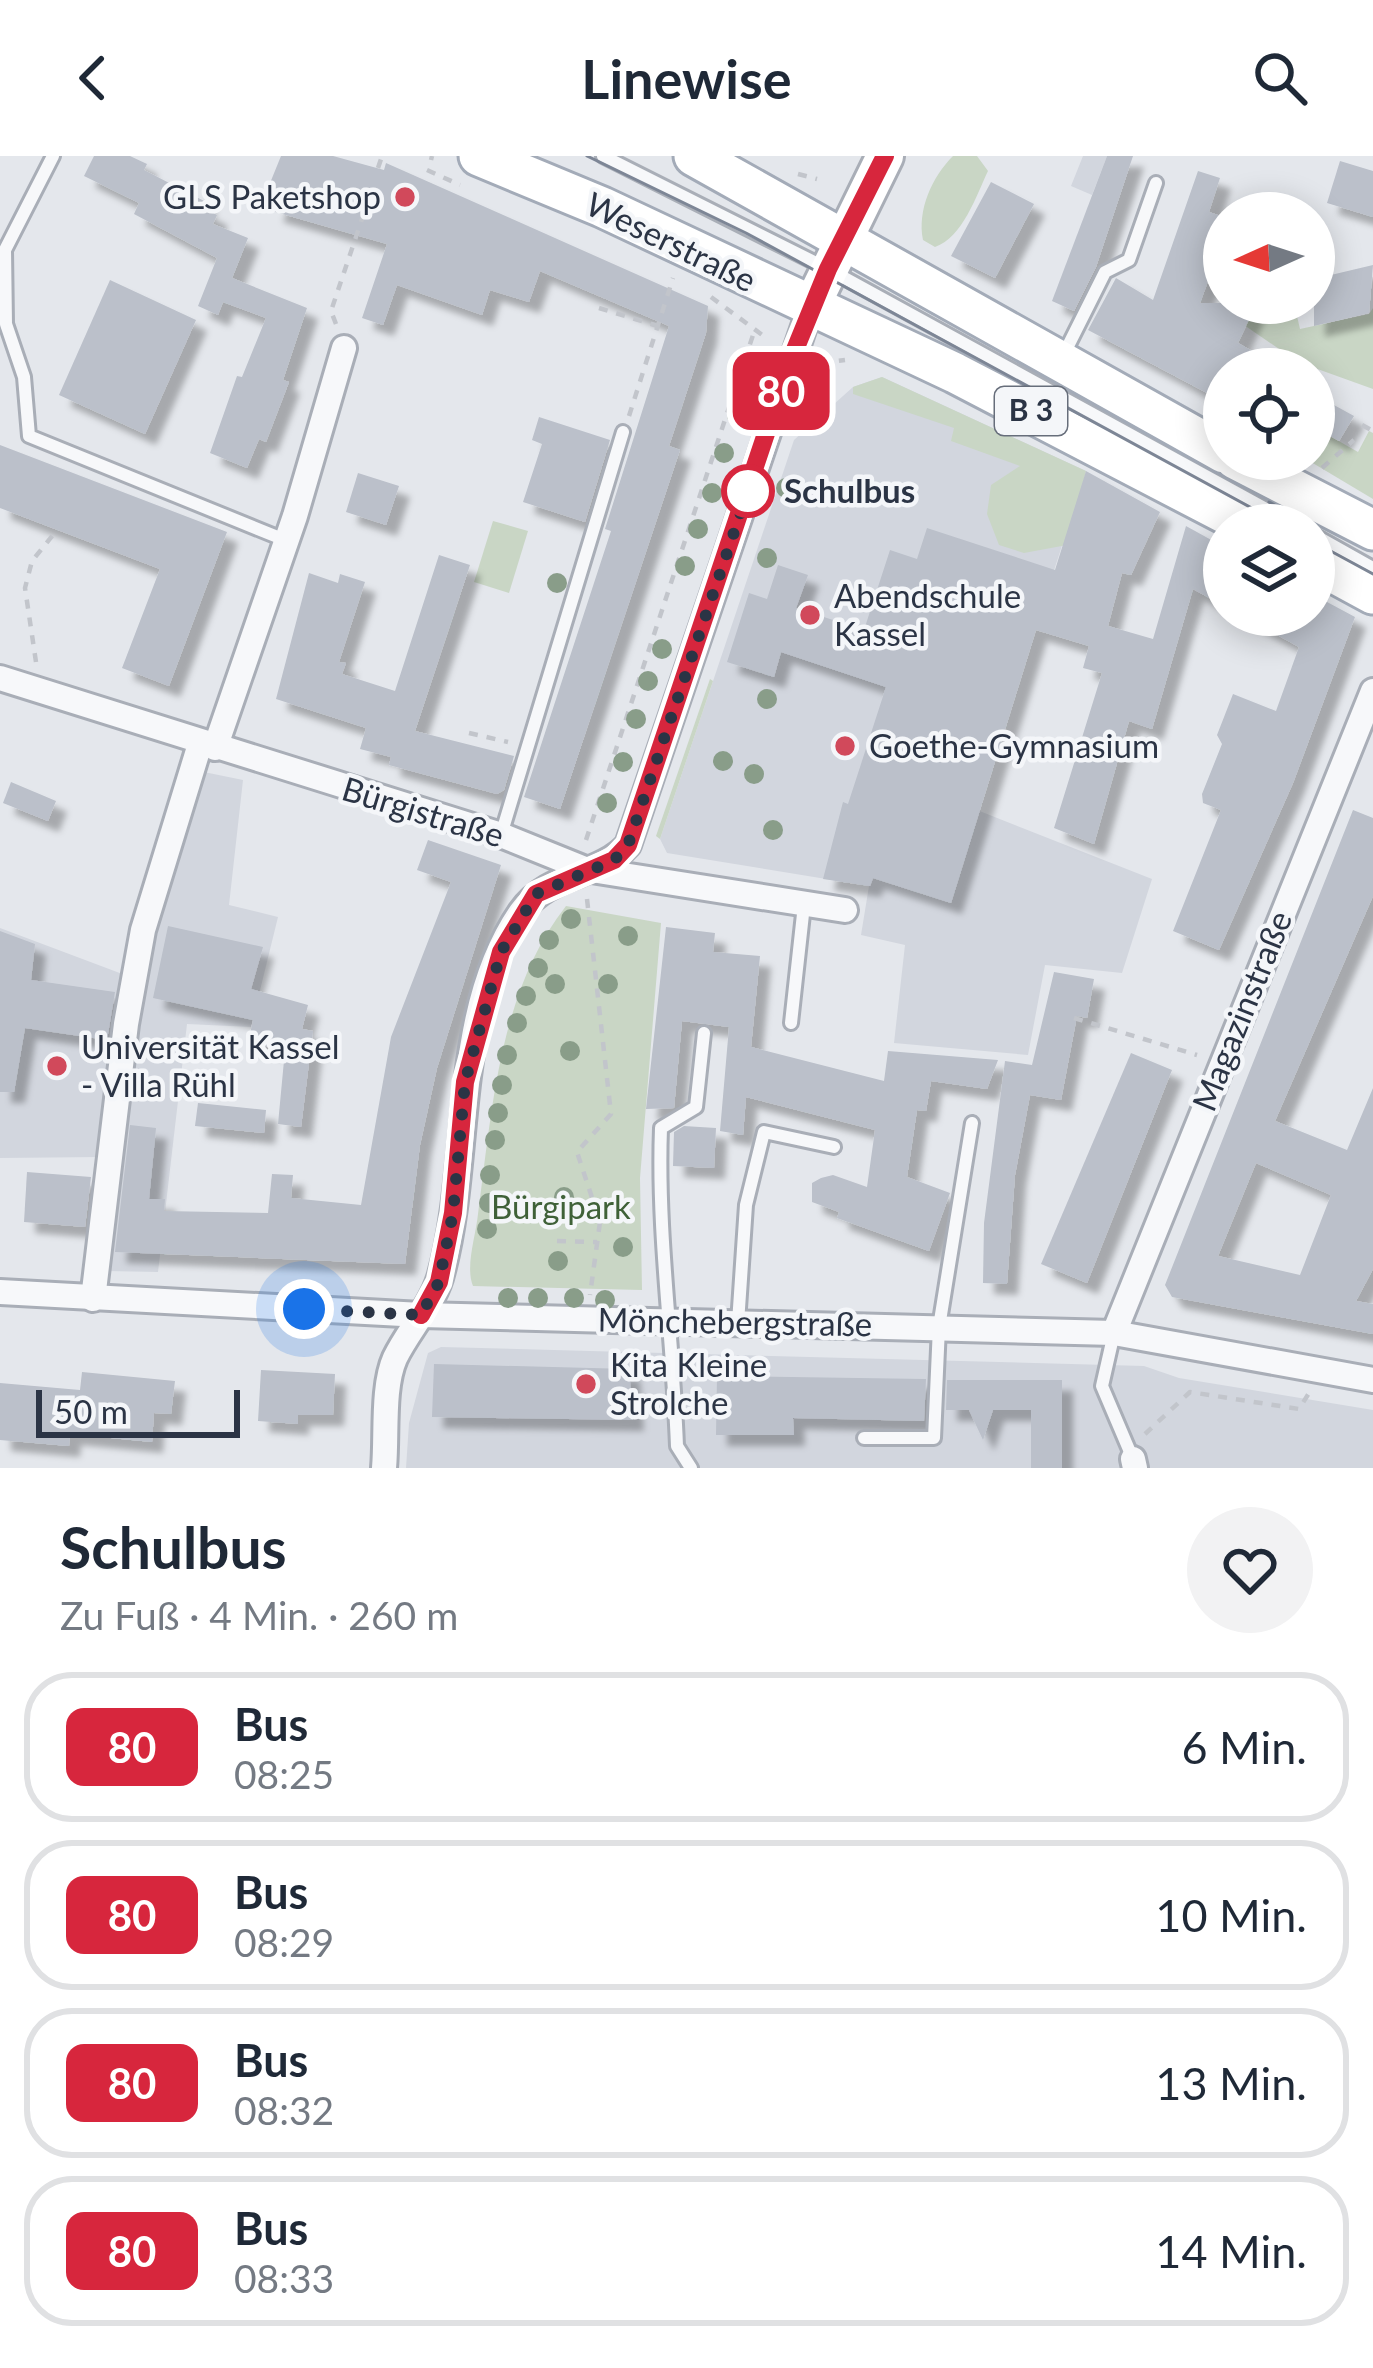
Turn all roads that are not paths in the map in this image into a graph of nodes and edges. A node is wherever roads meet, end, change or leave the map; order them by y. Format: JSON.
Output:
{"nodes":[{"id":1,"x":53,"y":156,"type":"edge"},
{"id":2,"x":479,"y":156,"type":"edge"},
{"id":3,"x":603,"y":156,"type":"edge"},
{"id":4,"x":694,"y":156,"type":"edge"},
{"id":5,"x":885,"y":156,"type":"edge"},
{"id":6,"x":1156,"y":183,"type":"dead end"},
{"id":7,"x":836,"y":252,"type":"junction"},
{"id":8,"x":810,"y":309,"type":"junction"},
{"id":9,"x":344,"y":348,"type":"road end"},
{"id":10,"x":1061,"y":360,"type":"junction"},
{"id":11,"x":623,"y":432,"type":"road end"},
{"id":12,"x":1203,"y":441,"type":"edge"},
{"id":13,"x":1276,"y":480,"type":"edge"},
{"id":14,"x":1207,"y":504,"type":"edge"},
{"id":15,"x":1260,"y":504,"type":"edge"},
{"id":16,"x":1373,"y":530,"type":"edge"},
{"id":17,"x":286,"y":541,"type":"junction"},
{"id":18,"x":1335,"y":547,"type":"edge"},
{"id":19,"x":1373,"y":568,"type":"edge"},
{"id":20,"x":1335,"y":573,"type":"edge"},
{"id":21,"x":1373,"y":594,"type":"edge"},
{"id":22,"x":0,"y":678,"type":"edge"},
{"id":23,"x":1373,"y":691,"type":"edge"},
{"id":24,"x":208,"y":746,"type":"junction"},
{"id":25,"x":501,"y":835,"type":"junction"},
{"id":26,"x":585,"y":869,"type":"junction"},
{"id":27,"x":804,"y":904,"type":"junction"},
{"id":28,"x":845,"y":910,"type":"dead end"},
{"id":29,"x":791,"y":1023,"type":"dead end"},
{"id":30,"x":704,"y":1033,"type":"dead end"},
{"id":31,"x":972,"y":1123,"type":"dead end"},
{"id":32,"x":834,"y":1147,"type":"dead end"},
{"id":33,"x":0,"y":1292,"type":"edge"},
{"id":34,"x":93,"y":1299,"type":"junction"},
{"id":35,"x":421,"y":1315,"type":"junction"},
{"id":36,"x":673,"y":1322,"type":"junction"},
{"id":37,"x":738,"y":1323,"type":"junction"},
{"id":38,"x":939,"y":1327,"type":"junction"},
{"id":39,"x":1114,"y":1333,"type":"junction"},
{"id":40,"x":1373,"y":1380,"type":"edge"},
{"id":41,"x":864,"y":1438,"type":"dead end"},
{"id":42,"x":1134,"y":1463,"type":"edge"},
{"id":43,"x":384,"y":1468,"type":"edge"},
{"id":44,"x":691,"y":1468,"type":"edge"}],
"edges":[{"from":1,"to":17,"type":"lane"},
{"from":2,"to":8,"type":"main road","name":"Weserstraße","number":"B 3"},
{"from":3,"to":7,"type":"lane"},
{"from":4,"to":7,"type":"main road","number":"B 3"},
{"from":5,"to":7,"type":"main road"},
{"from":6,"to":10,"type":"lane"},
{"from":7,"to":8,"type":"main road"},
{"from":7,"to":10,"type":"main road","number":"B 3"},
{"from":7,"to":15,"type":"lane"},
{"from":8,"to":14,"type":"main road","name":"Weserstraße","number":"B 3"},
{"from":8,"to":26,"type":"street"},
{"from":9,"to":17,"type":"street"},
{"from":10,"to":12,"type":"main road","number":"B 3"},
{"from":11,"to":25,"type":"lane"},
{"from":13,"to":16,"type":"main road"},
{"from":17,"to":24,"type":"street"},
{"from":18,"to":19,"type":"lane"},
{"from":20,"to":21,"type":"main road"},
{"from":22,"to":24,"type":"street","name":"Bürgistraße"},
{"from":23,"to":39,"type":"street","name":"Magazinstraße"},
{"from":24,"to":25,"type":"street","name":"Bürgistraße"},
{"from":24,"to":34,"type":"street"},
{"from":25,"to":26,"type":"street","name":"Bürgistraße"},
{"from":26,"to":27,"type":"street","name":"Bürgistraße"},
{"from":26,"to":35,"type":"street"},
{"from":27,"to":28,"type":"street","name":"Bürgistraße"},
{"from":27,"to":29,"type":"lane"},
{"from":30,"to":36,"type":"lane"},
{"from":31,"to":38,"type":"lane"},
{"from":32,"to":37,"type":"lane"},
{"from":33,"to":34,"type":"street","name":"Mönchebergstraße"},
{"from":34,"to":35,"type":"street","name":"Mönchebergstraße"},
{"from":35,"to":36,"type":"street","name":"Mönchebergstraße"},
{"from":35,"to":43,"type":"street"},
{"from":36,"to":37,"type":"street","name":"Mönchebergstraße"},
{"from":36,"to":44,"type":"lane"},
{"from":37,"to":38,"type":"street","name":"Mönchebergstraße"},
{"from":38,"to":39,"type":"street","name":"Mönchebergstraße"},
{"from":38,"to":41,"type":"lane"},
{"from":39,"to":40,"type":"street","name":"Mönchebergstraße"},
{"from":39,"to":42,"type":"lane"}]}
